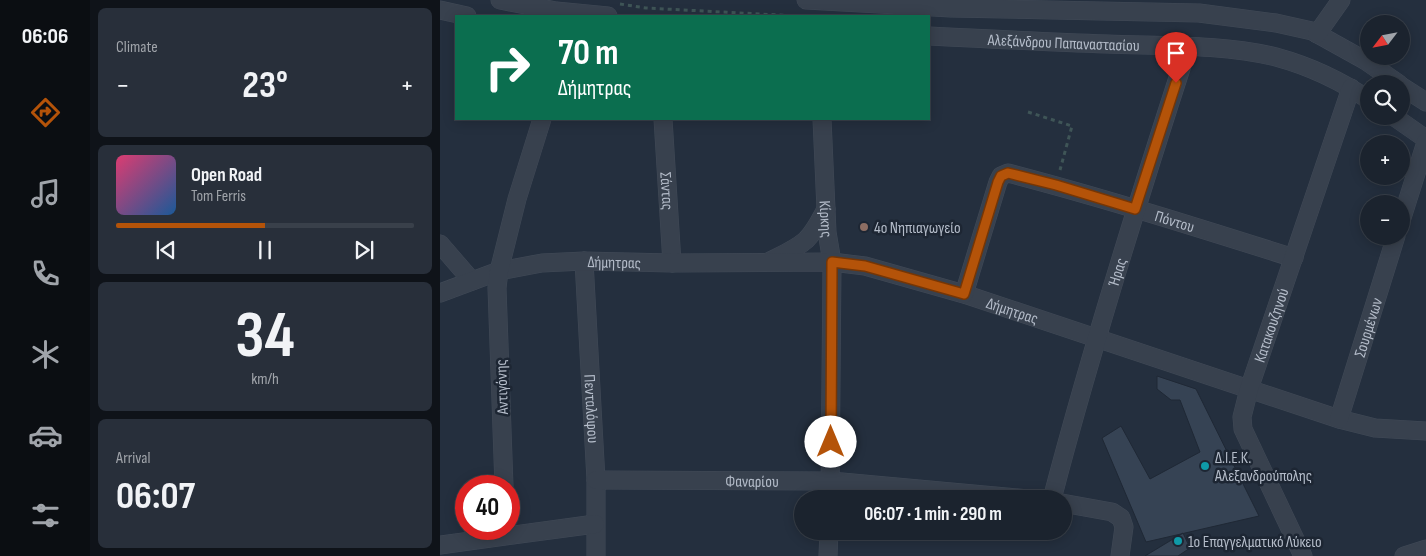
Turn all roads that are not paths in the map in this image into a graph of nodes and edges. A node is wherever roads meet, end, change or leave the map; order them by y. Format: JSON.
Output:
{"nodes":[{"id":1,"x":500,"y":0,"type":"edge"},
{"id":2,"x":806,"y":0,"type":"edge"},
{"id":3,"x":815,"y":0,"type":"edge"},
{"id":4,"x":1181,"y":0,"type":"edge"},
{"id":5,"x":1341,"y":0,"type":"edge"},
{"id":6,"x":906,"y":3,"type":"edge"},
{"id":7,"x":946,"y":4,"type":"edge"},
{"id":8,"x":1108,"y":5,"type":"edge"},
{"id":9,"x":440,"y":10,"type":"edge"},
{"id":10,"x":613,"y":10,"type":"edge"},
{"id":11,"x":1199,"y":13,"type":"junction"},
{"id":12,"x":462,"y":15,"type":"edge"},
{"id":13,"x":817,"y":15,"type":"edge"},
{"id":14,"x":1317,"y":34,"type":"junction"},
{"id":15,"x":930,"y":36,"type":"edge"},
{"id":16,"x":1188,"y":47,"type":"junction"},
{"id":17,"x":1386,"y":75,"type":"edge"},
{"id":18,"x":1351,"y":88,"type":"junction"},
{"id":19,"x":1410,"y":92,"type":"edge"},
{"id":20,"x":1360,"y":94,"type":"edge"},
{"id":21,"x":1426,"y":102,"type":"edge"},
{"id":22,"x":542,"y":120,"type":"edge"},
{"id":23,"x":663,"y":120,"type":"edge"},
{"id":24,"x":822,"y":120,"type":"edge"},
{"id":25,"x":1405,"y":125,"type":"edge"},
{"id":26,"x":1426,"y":140,"type":"edge"},
{"id":27,"x":1409,"y":195,"type":"edge"},
{"id":28,"x":826,"y":209,"type":"junction"},
{"id":29,"x":1135,"y":209,"type":"junction"},
{"id":30,"x":440,"y":244,"type":"edge"},
{"id":31,"x":1393,"y":245,"type":"edge"},
{"id":32,"x":1294,"y":258,"type":"junction"},
{"id":33,"x":584,"y":261,"type":"junction"},
{"id":34,"x":768,"y":262,"type":"junction"},
{"id":35,"x":832,"y":262,"type":"junction"},
{"id":36,"x":672,"y":263,"type":"junction"},
{"id":37,"x":498,"y":280,"type":"junction"},
{"id":38,"x":472,"y":281,"type":"junction"},
{"id":39,"x":440,"y":293,"type":"edge"},
{"id":40,"x":964,"y":294,"type":"junction"},
{"id":41,"x":1096,"y":337,"type":"junction"},
{"id":42,"x":1250,"y":389,"type":"junction"},
{"id":43,"x":1339,"y":419,"type":"junction"},
{"id":44,"x":1426,"y":432,"type":"edge"},
{"id":45,"x":504,"y":475,"type":"edge"},
{"id":46,"x":596,"y":480,"type":"junction"},
{"id":47,"x":830,"y":490,"type":"edge"},
{"id":48,"x":1054,"y":490,"type":"edge"},
{"id":49,"x":1072,"y":505,"type":"edge"},
{"id":50,"x":595,"y":524,"type":"junction"},
{"id":51,"x":520,"y":531,"type":"edge"},
{"id":52,"x":465,"y":540,"type":"edge"},
{"id":53,"x":829,"y":540,"type":"edge"},
{"id":54,"x":440,"y":545,"type":"edge"},
{"id":55,"x":1426,"y":549,"type":"edge"},
{"id":56,"x":596,"y":556,"type":"edge"},
{"id":57,"x":828,"y":556,"type":"edge"},
{"id":58,"x":1120,"y":556,"type":"edge"},
{"id":59,"x":1304,"y":556,"type":"edge"},
{"id":60,"x":1404,"y":556,"type":"edge"}],
"edges":[{"from":1,"to":10,"type":"street"},
{"from":2,"to":3,"type":"street"},
{"from":3,"to":6,"type":"street"},
{"from":3,"to":13,"type":"street"},
{"from":4,"to":11,"type":"street"},
{"from":5,"to":14,"type":"street"},
{"from":6,"to":7,"type":"street"},
{"from":7,"to":8,"type":"street"},
{"from":8,"to":11,"type":"street"},
{"from":9,"to":12,"type":"street"},
{"from":11,"to":14,"type":"street"},
{"from":14,"to":17,"type":"street"},
{"from":15,"to":16,"type":"street","name":"Αλεξάνδρου Παπαναστασίου"},
{"from":16,"to":18,"type":"street","name":"Αλεξάνδρου Παπαναστασίου"},
{"from":16,"to":29,"type":"street","name":"Ήρας"},
{"from":18,"to":20,"type":"street","name":"Αλεξάνδρου Παπαναστασίου"},
{"from":18,"to":32,"type":"street","name":"Κατακουζηνού"},
{"from":19,"to":21,"type":"street"},
{"from":22,"to":37,"type":"street","name":"Αντιγόνης"},
{"from":23,"to":36,"type":"street","name":"Σάντας"},
{"from":24,"to":28,"type":"street","name":"Κίρκης"},
{"from":25,"to":26,"type":"street"},
{"from":26,"to":27,"type":"street"},
{"from":28,"to":34,"type":"street"},
{"from":28,"to":35,"type":"street","name":"Κίρκης"},
{"from":29,"to":32,"type":"street","name":"Πόντου"},
{"from":29,"to":40,"type":"street","name":"Πόντου"},
{"from":29,"to":41,"type":"street","name":"Ήρας"},
{"from":30,"to":38,"type":"street"},
{"from":31,"to":43,"type":"street","name":"Σουρμένων"},
{"from":32,"to":42,"type":"street","name":"Κατακουζηνού"},
{"from":33,"to":36,"type":"street","name":"Δήμητρας"},
{"from":33,"to":37,"type":"street","name":"Δήμητρας"},
{"from":33,"to":46,"type":"street","name":"Πενταλόφου"},
{"from":34,"to":35,"type":"street","name":"Δήμητρας"},
{"from":34,"to":36,"type":"street","name":"Δήμητρας"},
{"from":35,"to":40,"type":"street","name":"Δήμητρας"},
{"from":35,"to":47,"type":"street","name":"Κίρκης"},
{"from":37,"to":38,"type":"street","name":"Δήμητρας"},
{"from":37,"to":45,"type":"street","name":"Αντιγόνης"},
{"from":38,"to":39,"type":"street","name":"Δήμητρας"},
{"from":40,"to":41,"type":"street","name":"Δήμητρας"},
{"from":41,"to":42,"type":"street","name":"Δήμητρας"},
{"from":41,"to":48,"type":"street","name":"Ήρας"},
{"from":42,"to":43,"type":"street","name":"Δήμητρας"},
{"from":42,"to":59,"type":"street","name":"Κατακουζηνού"},
{"from":43,"to":44,"type":"street","name":"Δήμητρας"},
{"from":46,"to":47,"type":"street","name":"Φαναρίου"},
{"from":46,"to":50,"type":"street","name":"Πενταλόφου"},
{"from":49,"to":58,"type":"street"},
{"from":50,"to":51,"type":"street"},
{"from":50,"to":56,"type":"street","name":"Πενταλόφου"},
{"from":52,"to":54,"type":"street"},
{"from":53,"to":57,"type":"street"},
{"from":55,"to":60,"type":"street"}]}
